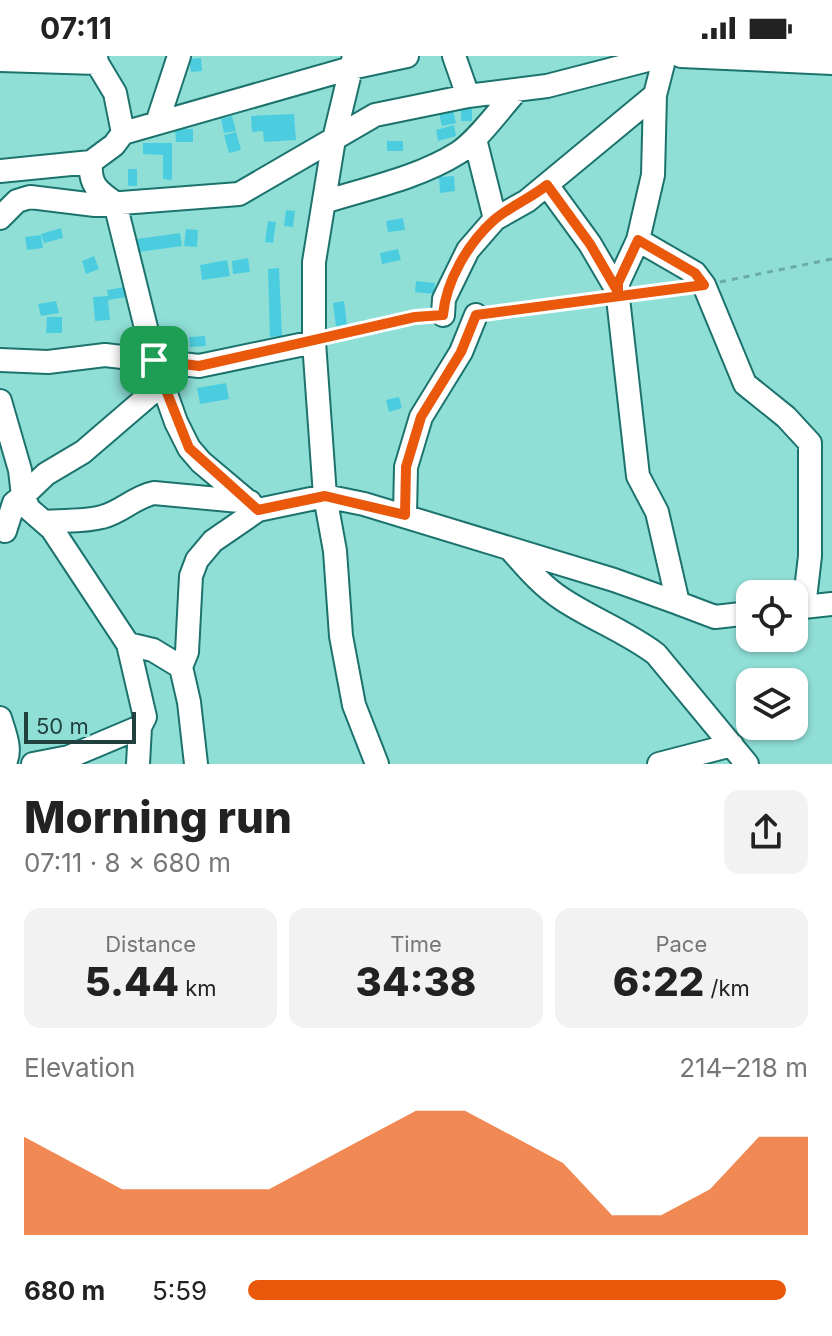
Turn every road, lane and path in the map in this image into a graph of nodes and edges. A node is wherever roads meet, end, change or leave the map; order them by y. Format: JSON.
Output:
{"nodes":[{"id":1,"x":179,"y":56,"type":"edge"},
{"id":2,"x":407,"y":56,"type":"edge"},
{"id":3,"x":454,"y":56,"type":"edge"},
{"id":4,"x":664,"y":56,"type":"edge"},
{"id":5,"x":681,"y":56,"type":"edge"},
{"id":6,"x":0,"y":60,"type":"edge"},
{"id":7,"x":96,"y":60,"type":"edge"},
{"id":8,"x":352,"y":62,"type":"edge"},
{"id":9,"x":832,"y":63,"type":"edge"},
{"id":10,"x":517,"y":90,"type":"junction"},
{"id":11,"x":655,"y":95,"type":"junction"},
{"id":12,"x":468,"y":96,"type":"junction"},
{"id":13,"x":157,"y":123,"type":"junction"},
{"id":14,"x":123,"y":133,"type":"junction"},
{"id":15,"x":334,"y":139,"type":"junction"},
{"id":16,"x":475,"y":139,"type":"junction"},
{"id":17,"x":91,"y":162,"type":"junction"},
{"id":18,"x":0,"y":171,"type":"edge"},
{"id":19,"x":547,"y":185,"type":"junction"},
{"id":20,"x":324,"y":202,"type":"junction"},
{"id":21,"x":115,"y":203,"type":"junction"},
{"id":22,"x":0,"y":218,"type":"edge"},
{"id":23,"x":495,"y":219,"type":"junction"},
{"id":24,"x":638,"y":240,"type":"junction"},
{"id":25,"x":832,"y":259,"type":"edge"},
{"id":26,"x":704,"y":285,"type":"junction"},
{"id":27,"x":618,"y":295,"type":"junction"},
{"id":28,"x":443,"y":315,"type":"joint"},
{"id":29,"x":476,"y":315,"type":"joint"},
{"id":30,"x":314,"y":342,"type":"junction"},
{"id":31,"x":0,"y":360,"type":"edge"},
{"id":32,"x":154,"y":360,"type":"junction"},
{"id":33,"x":161,"y":385,"type":"junction"},
{"id":34,"x":0,"y":401,"type":"edge"},
{"id":35,"x":23,"y":496,"type":"junction"},
{"id":36,"x":325,"y":496,"type":"junction"},
{"id":37,"x":254,"y":506,"type":"junction"},
{"id":38,"x":405,"y":515,"type":"junction"},
{"id":39,"x":46,"y":524,"type":"junction"},
{"id":40,"x":2,"y":532,"type":"edge"},
{"id":41,"x":511,"y":550,"type":"junction"},
{"id":42,"x":805,"y":580,"type":"edge"},
{"id":43,"x":678,"y":603,"type":"junction"},
{"id":44,"x":832,"y":604,"type":"edge"},
{"id":45,"x":808,"y":607,"type":"edge"},
{"id":46,"x":736,"y":615,"type":"edge"},
{"id":47,"x":128,"y":644,"type":"junction"},
{"id":48,"x":181,"y":667,"type":"junction"},
{"id":49,"x":0,"y":718,"type":"edge"},
{"id":50,"x":140,"y":727,"type":"junction"},
{"id":51,"x":732,"y":745,"type":"junction"},
{"id":52,"x":69,"y":757,"type":"junction"},
{"id":53,"x":7,"y":760,"type":"edge"},
{"id":54,"x":33,"y":764,"type":"edge"},
{"id":55,"x":97,"y":764,"type":"edge"},
{"id":56,"x":138,"y":764,"type":"edge"},
{"id":57,"x":196,"y":764,"type":"edge"},
{"id":58,"x":377,"y":764,"type":"edge"},
{"id":59,"x":659,"y":764,"type":"edge"},
{"id":60,"x":747,"y":764,"type":"edge"}],
"edges":[{"from":1,"to":13,"type":"street"},
{"from":2,"to":8,"type":"street"},
{"from":3,"to":12,"type":"street"},
{"from":4,"to":10,"type":"street"},
{"from":4,"to":11,"type":"street"},
{"from":5,"to":9,"type":"street"},
{"from":6,"to":7,"type":"street"},
{"from":7,"to":14,"type":"street"},
{"from":8,"to":13,"type":"street"},
{"from":8,"to":15,"type":"street"},
{"from":10,"to":12,"type":"street"},
{"from":10,"to":16,"type":"street"},
{"from":11,"to":19,"type":"street"},
{"from":11,"to":24,"type":"street"},
{"from":12,"to":15,"type":"street"},
{"from":13,"to":14,"type":"street"},
{"from":14,"to":17,"type":"street"},
{"from":15,"to":20,"type":"street"},
{"from":15,"to":21,"type":"street"},
{"from":16,"to":20,"type":"street"},
{"from":16,"to":23,"type":"street"},
{"from":17,"to":18,"type":"street"},
{"from":17,"to":21,"type":"street"},
{"from":19,"to":23,"type":"street"},
{"from":19,"to":27,"type":"street"},
{"from":20,"to":30,"type":"street"},
{"from":21,"to":22,"type":"street"},
{"from":21,"to":32,"type":"street"},
{"from":23,"to":28,"type":"street"},
{"from":24,"to":26,"type":"street"},
{"from":24,"to":27,"type":"street"},
{"from":25,"to":26,"type":"path"},
{"from":26,"to":27,"type":"path"},
{"from":26,"to":42,"type":"street"},
{"from":27,"to":29,"type":"path"},
{"from":27,"to":43,"type":"street"},
{"from":28,"to":30,"type":"path"},
{"from":29,"to":38,"type":"street"},
{"from":30,"to":32,"type":"street"},
{"from":30,"to":36,"type":"street"},
{"from":31,"to":32,"type":"street"},
{"from":32,"to":33,"type":"street"},
{"from":33,"to":35,"type":"street"},
{"from":33,"to":37,"type":"street"},
{"from":34,"to":35,"type":"street"},
{"from":35,"to":39,"type":"street"},
{"from":35,"to":40,"type":"street"},
{"from":36,"to":37,"type":"street"},
{"from":36,"to":38,"type":"street"},
{"from":36,"to":58,"type":"street"},
{"from":37,"to":39,"type":"street"},
{"from":37,"to":48,"type":"street"},
{"from":38,"to":41,"type":"street"},
{"from":39,"to":40,"type":"street"},
{"from":39,"to":47,"type":"street"},
{"from":41,"to":43,"type":"street"},
{"from":41,"to":51,"type":"street"},
{"from":43,"to":46,"type":"street"},
{"from":44,"to":45,"type":"street"},
{"from":47,"to":48,"type":"street"},
{"from":47,"to":50,"type":"street"},
{"from":48,"to":57,"type":"street"},
{"from":49,"to":53,"type":"street"},
{"from":50,"to":52,"type":"street"},
{"from":50,"to":56,"type":"street"},
{"from":51,"to":59,"type":"street"},
{"from":51,"to":60,"type":"street"},
{"from":52,"to":54,"type":"street"},
{"from":52,"to":55,"type":"street"}]}
